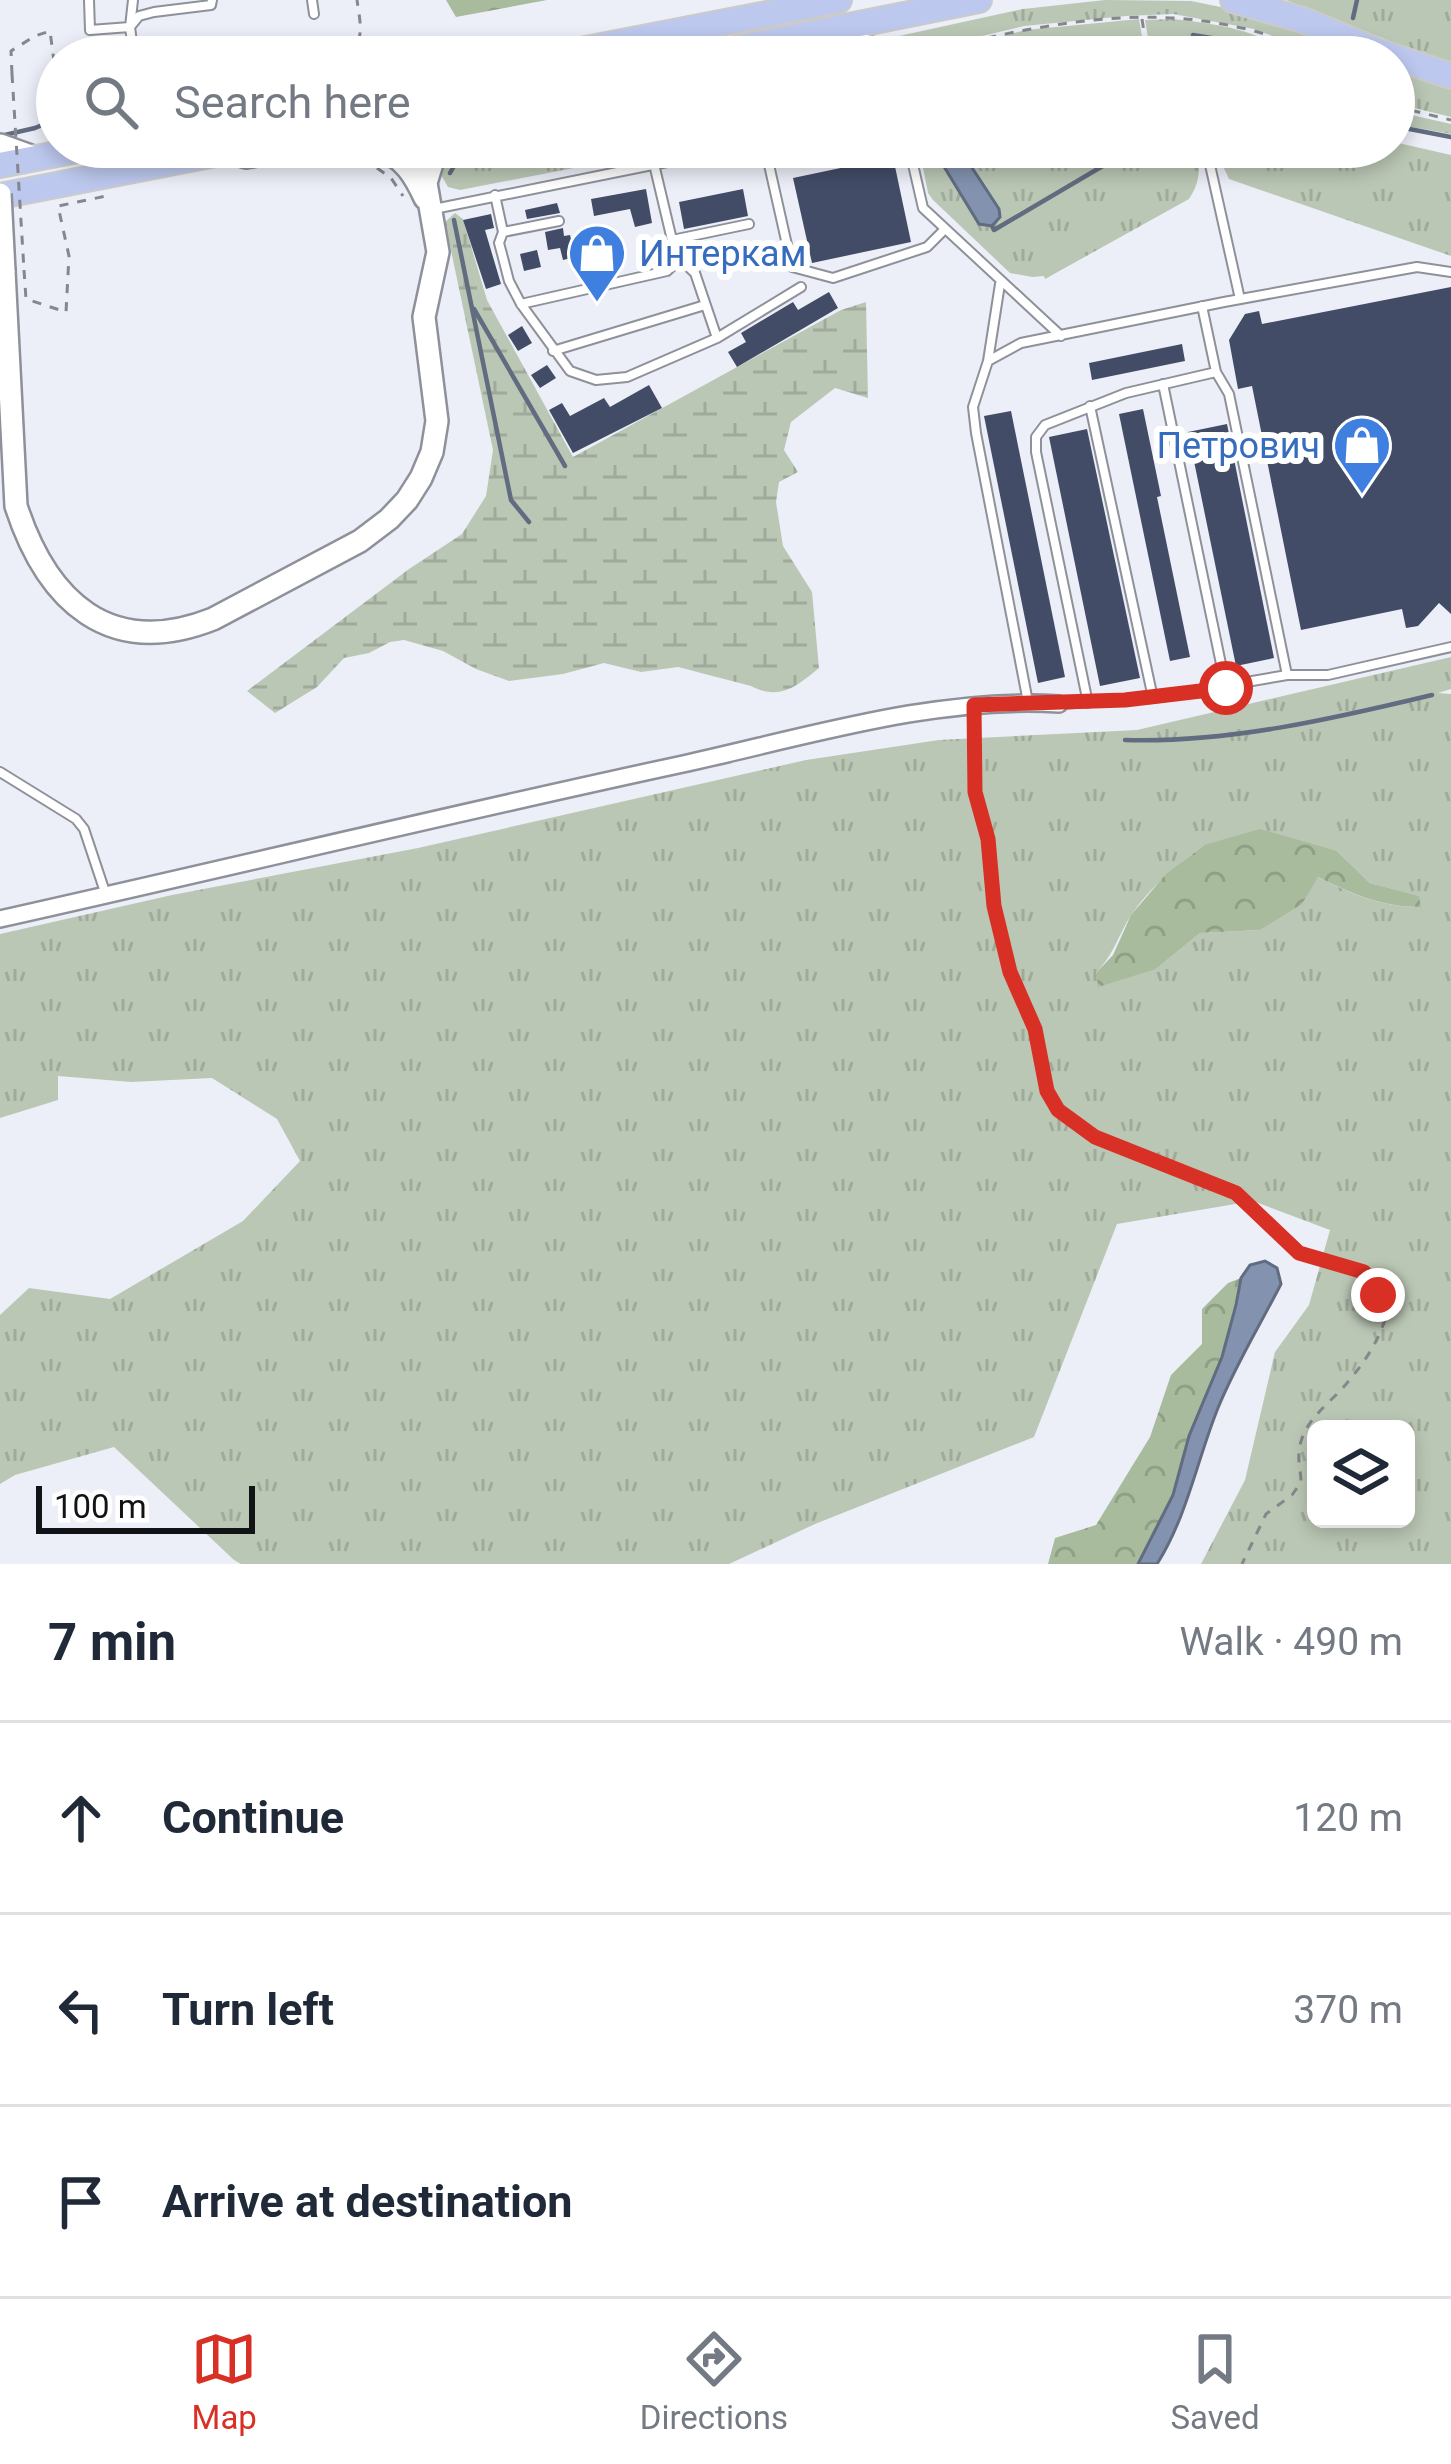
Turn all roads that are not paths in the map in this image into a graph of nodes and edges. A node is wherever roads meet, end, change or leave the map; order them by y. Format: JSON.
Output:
{"nodes":[{"id":1,"x":88,"y":0,"type":"edge"},
{"id":2,"x":134,"y":0,"type":"edge"},
{"id":3,"x":212,"y":0,"type":"edge"},
{"id":4,"x":312,"y":0,"type":"edge"},
{"id":5,"x":839,"y":0,"type":"edge"},
{"id":6,"x":979,"y":0,"type":"edge"},
{"id":7,"x":1233,"y":0,"type":"edge"},
{"id":8,"x":314,"y":14,"type":"dead end"},
{"id":9,"x":130,"y":27,"type":"junction"},
{"id":10,"x":844,"y":28,"type":"junction"},
{"id":11,"x":131,"y":36,"type":"edge"},
{"id":12,"x":653,"y":36,"type":"edge"},
{"id":13,"x":803,"y":36,"type":"edge"},
{"id":14,"x":861,"y":36,"type":"edge"},
{"id":15,"x":1341,"y":36,"type":"edge"},
{"id":16,"x":1415,"y":66,"type":"edge"},
{"id":17,"x":1451,"y":79,"type":"edge"},
{"id":18,"x":0,"y":145,"type":"edge"},
{"id":19,"x":36,"y":150,"type":"edge"},
{"id":20,"x":36,"y":155,"type":"edge"},
{"id":21,"x":0,"y":165,"type":"edge"},
{"id":22,"x":140,"y":168,"type":"edge"},
{"id":23,"x":409,"y":168,"type":"edge"},
{"id":24,"x":431,"y":168,"type":"edge"},
{"id":25,"x":633,"y":168,"type":"edge"},
{"id":26,"x":655,"y":168,"type":"edge"},
{"id":27,"x":770,"y":168,"type":"edge"},
{"id":28,"x":914,"y":168,"type":"edge"},
{"id":29,"x":1211,"y":168,"type":"edge"},
{"id":30,"x":0,"y":195,"type":"edge"},
{"id":31,"x":495,"y":195,"type":"junction"},
{"id":32,"x":430,"y":210,"type":"junction"},
{"id":33,"x":559,"y":221,"type":"dead end"},
{"id":34,"x":748,"y":224,"type":"dead end"},
{"id":35,"x":945,"y":229,"type":"junction"},
{"id":36,"x":503,"y":232,"type":"junction"},
{"id":37,"x":672,"y":241,"type":"junction"},
{"id":38,"x":680,"y":259,"type":"junction"},
{"id":39,"x":1451,"y":272,"type":"edge"},
{"id":40,"x":1001,"y":283,"type":"junction"},
{"id":41,"x":801,"y":286,"type":"dead end"},
{"id":42,"x":1240,"y":299,"type":"junction"},
{"id":43,"x":520,"y":304,"type":"junction"},
{"id":44,"x":705,"y":305,"type":"junction"},
{"id":45,"x":1202,"y":306,"type":"junction"},
{"id":46,"x":1061,"y":336,"type":"junction"},
{"id":47,"x":717,"y":338,"type":"junction"},
{"id":48,"x":553,"y":351,"type":"junction"},
{"id":49,"x":988,"y":361,"type":"junction"},
{"id":50,"x":1216,"y":372,"type":"junction"},
{"id":51,"x":1163,"y":384,"type":"junction"},
{"id":52,"x":1090,"y":406,"type":"junction"},
{"id":53,"x":1451,"y":647,"type":"edge"},
{"id":54,"x":1286,"y":675,"type":"junction"},
{"id":55,"x":1226,"y":688,"type":"junction"},
{"id":56,"x":1153,"y":698,"type":"junction"},
{"id":57,"x":1028,"y":702,"type":"junction"},
{"id":58,"x":1088,"y":703,"type":"junction"},
{"id":59,"x":1059,"y":704,"type":"joint"},
{"id":60,"x":0,"y":772,"type":"edge"},
{"id":61,"x":106,"y":895,"type":"junction"},
{"id":62,"x":0,"y":919,"type":"edge"}],
"edges":[{"from":1,"to":9,"type":"lane"},
{"from":2,"to":9,"type":"lane"},
{"from":3,"to":9,"type":"lane"},
{"from":4,"to":8,"type":"lane"},
{"from":5,"to":12,"type":"main road"},
{"from":6,"to":10,"type":"main road"},
{"from":7,"to":15,"type":"main road"},
{"from":9,"to":11,"type":"lane"},
{"from":10,"to":13,"type":"main road"},
{"from":10,"to":14,"type":"lane"},
{"from":16,"to":17,"type":"main road"},
{"from":18,"to":19,"type":"street"},
{"from":20,"to":21,"type":"main road"},
{"from":22,"to":30,"type":"main road"},
{"from":23,"to":32,"type":"street"},
{"from":24,"to":32,"type":"street"},
{"from":25,"to":31,"type":"lane"},
{"from":26,"to":37,"type":"lane"},
{"from":27,"to":35,"type":"lane"},
{"from":28,"to":35,"type":"lane"},
{"from":29,"to":42,"type":"lane"},
{"from":30,"to":32,"type":"street","bridge":true},
{"from":31,"to":32,"type":"lane"},
{"from":31,"to":36,"type":"lane"},
{"from":33,"to":36,"type":"lane"},
{"from":34,"to":37,"type":"lane"},
{"from":35,"to":40,"type":"lane"},
{"from":36,"to":43,"type":"lane"},
{"from":37,"to":38,"type":"lane"},
{"from":38,"to":43,"type":"lane"},
{"from":38,"to":44,"type":"lane"},
{"from":39,"to":42,"type":"lane"},
{"from":40,"to":46,"type":"lane"},
{"from":40,"to":49,"type":"lane"},
{"from":41,"to":47,"type":"lane"},
{"from":42,"to":45,"type":"lane"},
{"from":43,"to":48,"type":"lane"},
{"from":44,"to":47,"type":"lane"},
{"from":44,"to":48,"type":"lane"},
{"from":45,"to":46,"type":"lane"},
{"from":45,"to":50,"type":"lane"},
{"from":46,"to":49,"type":"lane"},
{"from":47,"to":48,"type":"lane"},
{"from":49,"to":57,"type":"lane"},
{"from":50,"to":51,"type":"lane"},
{"from":50,"to":54,"type":"lane"},
{"from":51,"to":52,"type":"lane"},
{"from":51,"to":55,"type":"lane"},
{"from":52,"to":56,"type":"lane"},
{"from":52,"to":58,"type":"lane"},
{"from":53,"to":54,"type":"lane"},
{"from":54,"to":55,"type":"lane"},
{"from":55,"to":56,"type":"lane"},
{"from":56,"to":58,"type":"lane"},
{"from":57,"to":59,"type":"street"},
{"from":57,"to":61,"type":"street"},
{"from":58,"to":59,"type":"lane"},
{"from":60,"to":61,"type":"lane"},
{"from":61,"to":62,"type":"street"}]}
